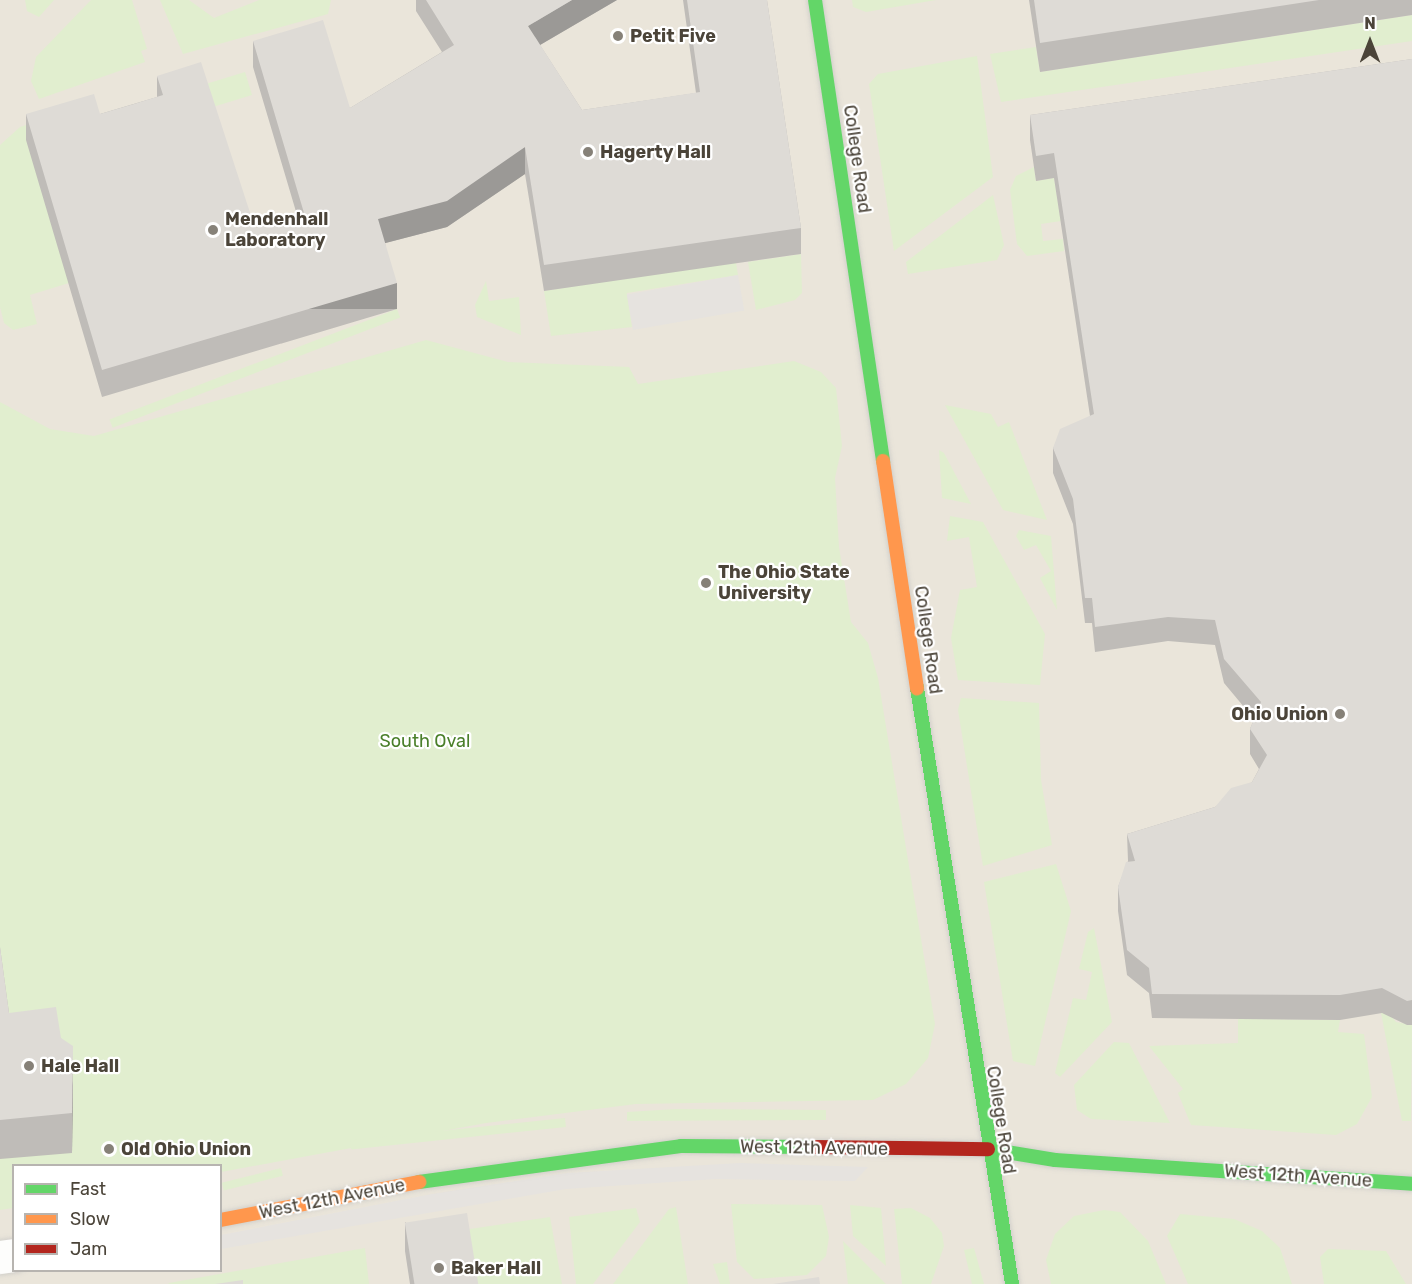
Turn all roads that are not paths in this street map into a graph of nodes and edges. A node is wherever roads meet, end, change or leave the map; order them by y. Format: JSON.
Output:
{"nodes":[{"id":1,"x":815,"y":0,"type":"edge"},
{"id":2,"x":988,"y":1149,"type":"junction"},
{"id":3,"x":1412,"y":1184,"type":"edge"},
{"id":4,"x":222,"y":1220,"type":"edge"},
{"id":5,"x":1012,"y":1284,"type":"edge"}],
"edges":[{"from":1,"to":2,"type":"street","name":"College Road"},
{"from":2,"to":3,"type":"street","name":"West 12th Avenue"},
{"from":2,"to":4,"type":"street","name":"West 12th Avenue"},
{"from":2,"to":5,"type":"street","name":"College Road"}]}
